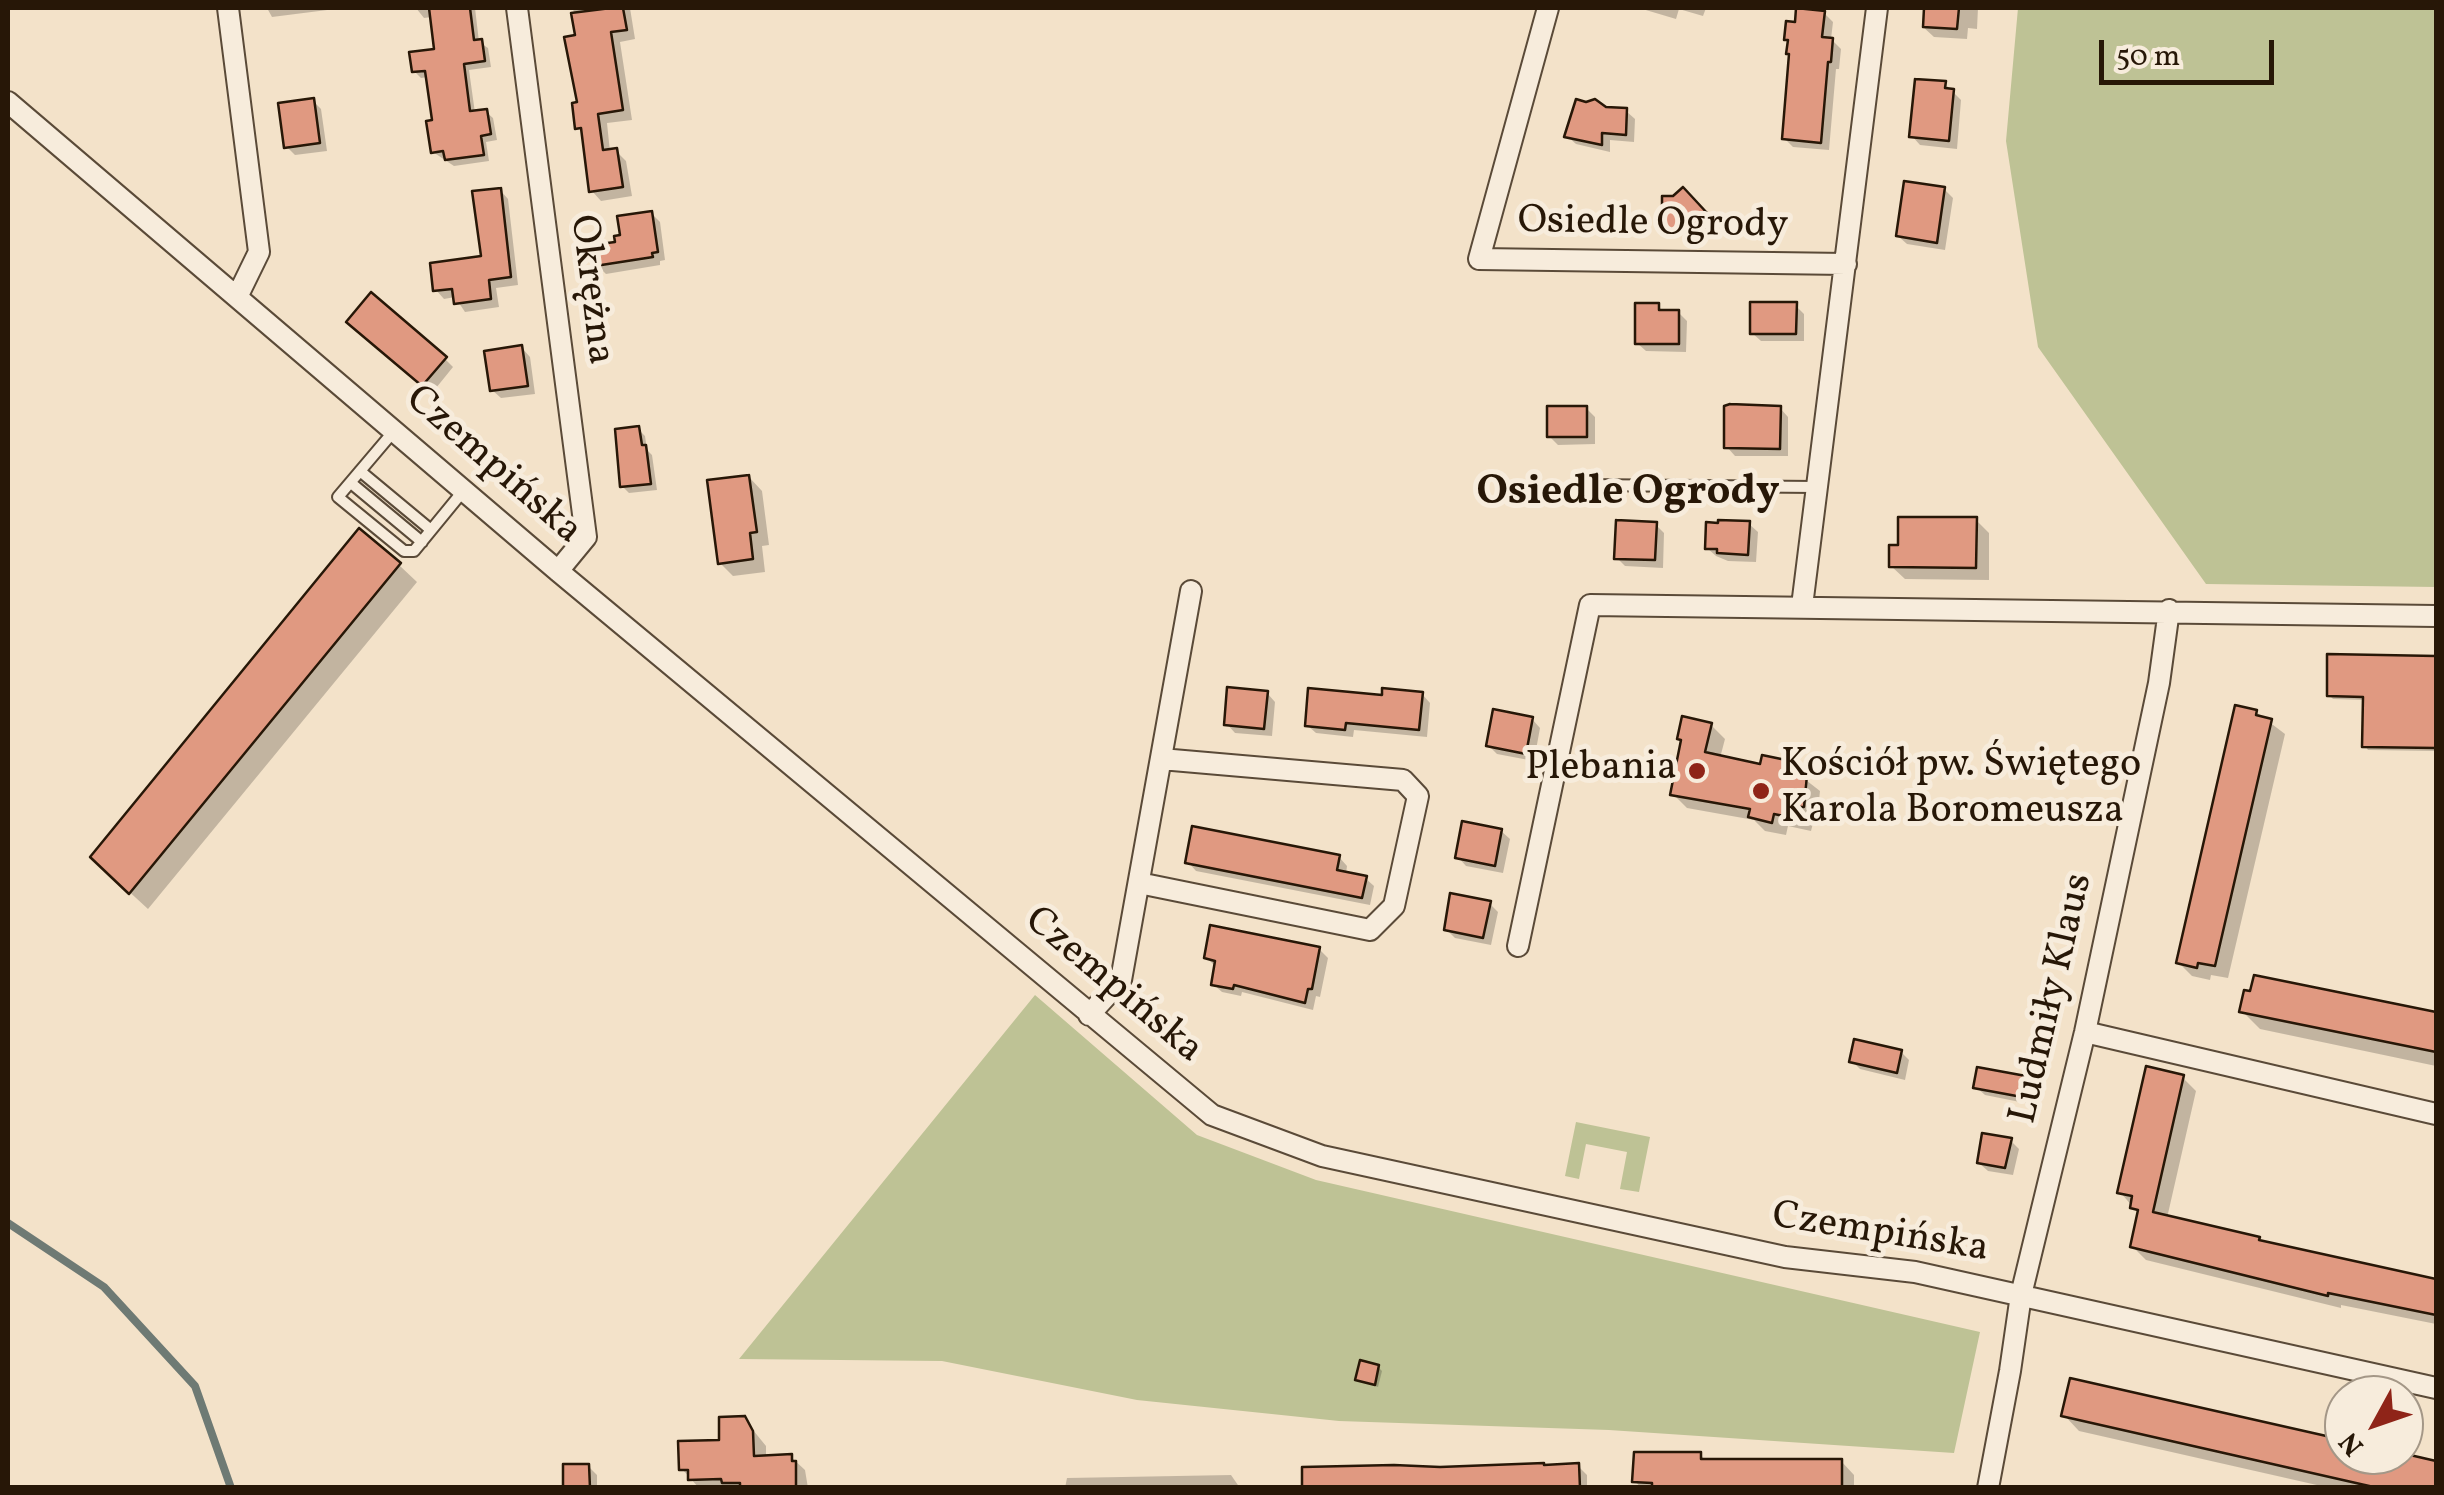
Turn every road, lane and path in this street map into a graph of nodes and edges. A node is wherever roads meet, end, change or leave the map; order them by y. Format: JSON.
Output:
{"nodes":[{"id":1,"x":228,"y":8,"type":"edge"},
{"id":2,"x":517,"y":8,"type":"edge"},
{"id":3,"x":1548,"y":8,"type":"edge"},
{"id":4,"x":1877,"y":8,"type":"edge"},
{"id":5,"x":8,"y":102,"type":"edge"},
{"id":6,"x":1846,"y":264,"type":"junction"},
{"id":7,"x":238,"y":295,"type":"junction"},
{"id":8,"x":394,"y":430,"type":"junction"},
{"id":9,"x":360,"y":471,"type":"junction"},
{"id":10,"x":351,"y":483,"type":"junction"},
{"id":11,"x":1582,"y":485,"type":"dead end"},
{"id":12,"x":1818,"y":487,"type":"junction"},
{"id":13,"x":464,"y":490,"type":"junction"},
{"id":14,"x":431,"y":530,"type":"junction"},
{"id":15,"x":422,"y":542,"type":"junction"},
{"id":16,"x":558,"y":572,"type":"junction"},
{"id":17,"x":1192,"y":591,"type":"dead end"},
{"id":18,"x":1802,"y":606,"type":"junction"},
{"id":19,"x":2169,"y":610,"type":"junction"},
{"id":20,"x":2436,"y":616,"type":"edge"},
{"id":21,"x":1161,"y":759,"type":"junction"},
{"id":22,"x":1138,"y":883,"type":"junction"},
{"id":23,"x":1518,"y":946,"type":"dead end"},
{"id":24,"x":1089,"y":1015,"type":"junction"},
{"id":25,"x":2085,"y":1032,"type":"junction"},
{"id":26,"x":2436,"y":1114,"type":"edge"},
{"id":27,"x":2021,"y":1295,"type":"junction"},
{"id":28,"x":2436,"y":1388,"type":"edge"},
{"id":29,"x":1988,"y":1488,"type":"edge"}],
"edges":[{"from":1,"to":7,"type":"street"},
{"from":2,"to":16,"type":"street","name":"Okrężna"},
{"from":3,"to":6,"type":"street","name":"Osiedle Ogrody"},
{"from":4,"to":6,"type":"street","name":"Osiedle Ogrody"},
{"from":5,"to":7,"type":"street","name":"Czempińska"},
{"from":6,"to":12,"type":"street","name":"Osiedle Ogrody"},
{"from":7,"to":8,"type":"street","name":"Czempińska"},
{"from":8,"to":9,"type":"lane"},
{"from":8,"to":13,"type":"street","name":"Czempińska"},
{"from":9,"to":10,"type":"lane"},
{"from":9,"to":14,"type":"lane"},
{"from":10,"to":15,"type":"lane"},
{"from":10,"to":15,"type":"lane"},
{"from":11,"to":12,"type":"lane"},
{"from":12,"to":18,"type":"street","name":"Osiedle Ogrody"},
{"from":13,"to":14,"type":"lane"},
{"from":13,"to":16,"type":"street","name":"Czempińska"},
{"from":14,"to":15,"type":"lane"},
{"from":16,"to":24,"type":"street","name":"Czempińska"},
{"from":17,"to":21,"type":"street"},
{"from":18,"to":19,"type":"street"},
{"from":18,"to":23,"type":"street"},
{"from":19,"to":20,"type":"street"},
{"from":19,"to":25,"type":"street","name":"Ludmiły Klaus"},
{"from":21,"to":22,"type":"street"},
{"from":21,"to":22,"type":"street"},
{"from":22,"to":24,"type":"street"},
{"from":24,"to":27,"type":"street","name":"Czempińska"},
{"from":25,"to":26,"type":"street"},
{"from":25,"to":27,"type":"street","name":"Ludmiły Klaus"},
{"from":27,"to":28,"type":"street","name":"Czempińska"},
{"from":27,"to":29,"type":"street","name":"Ludmiły Klaus"}]}
